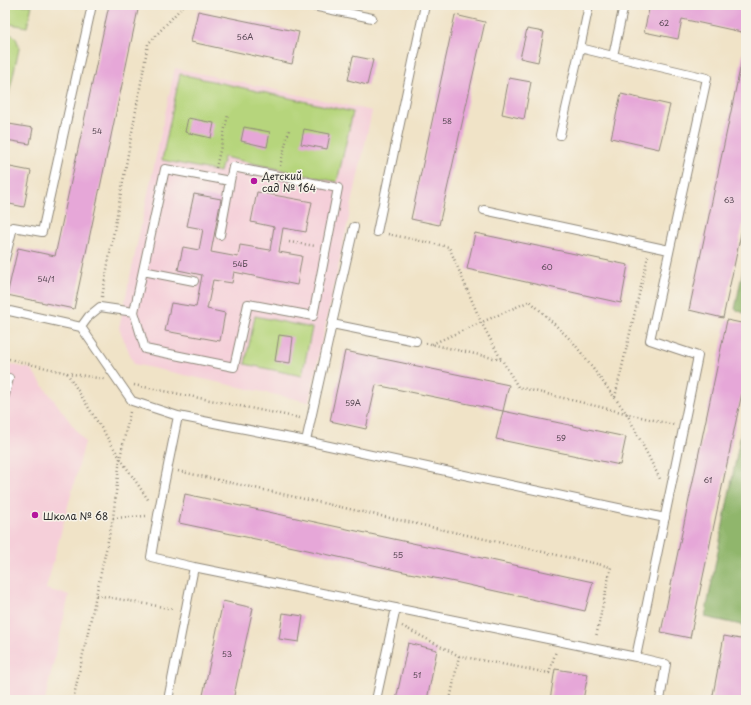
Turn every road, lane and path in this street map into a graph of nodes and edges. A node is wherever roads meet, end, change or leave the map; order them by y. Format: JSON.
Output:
{"nodes":[{"id":1,"x":92,"y":5,"type":"edge"},
{"id":2,"x":184,"y":5,"type":"edge"},
{"id":3,"x":308,"y":5,"type":"edge"},
{"id":4,"x":426,"y":5,"type":"edge"},
{"id":5,"x":589,"y":5,"type":"edge"},
{"id":6,"x":624,"y":5,"type":"edge"},
{"id":7,"x":372,"y":18,"type":"dead end"},
{"id":8,"x":580,"y":48,"type":"junction"},
{"id":9,"x":613,"y":56,"type":"junction"},
{"id":10,"x":228,"y":115,"type":"dead end"},
{"id":11,"x":290,"y":130,"type":"dead end"},
{"id":12,"x":560,"y":135,"type":"dead end"},
{"id":13,"x":278,"y":176,"type":"junction"},
{"id":14,"x":214,"y":178,"type":"junction"},
{"id":15,"x":230,"y":181,"type":"junction"},
{"id":16,"x":484,"y":210,"type":"dead end"},
{"id":17,"x":354,"y":227,"type":"dead end"},
{"id":18,"x":377,"y":232,"type":"joint"},
{"id":19,"x":220,"y":235,"type":"dead end"},
{"id":20,"x":650,"y":246,"type":"junction"},
{"id":21,"x":669,"y":250,"type":"junction"},
{"id":22,"x":5,"y":259,"type":"edge"},
{"id":23,"x":143,"y":271,"type":"junction"},
{"id":24,"x":194,"y":281,"type":"dead end"},
{"id":25,"x":100,"y":307,"type":"junction"},
{"id":26,"x":5,"y":310,"type":"edge"},
{"id":27,"x":134,"y":312,"type":"junction"},
{"id":28,"x":482,"y":322,"type":"junction"},
{"id":29,"x":332,"y":324,"type":"junction"},
{"id":30,"x":81,"y":327,"type":"junction"},
{"id":31,"x":416,"y":341,"type":"joint"},
{"id":32,"x":432,"y":344,"type":"junction"},
{"id":33,"x":5,"y":358,"type":"edge"},
{"id":34,"x":502,"y":360,"type":"junction"},
{"id":35,"x":67,"y":373,"type":"junction"},
{"id":36,"x":5,"y":377,"type":"edge"},
{"id":37,"x":118,"y":381,"type":"junction"},
{"id":38,"x":5,"y":395,"type":"edge"},
{"id":39,"x":615,"y":397,"type":"junction"},
{"id":40,"x":132,"y":402,"type":"junction"},
{"id":41,"x":627,"y":414,"type":"junction"},
{"id":42,"x":178,"y":416,"type":"junction"},
{"id":43,"x":311,"y":420,"type":"junction"},
{"id":44,"x":684,"y":427,"type":"junction"},
{"id":45,"x":306,"y":441,"type":"junction"},
{"id":46,"x":120,"y":458,"type":"junction"},
{"id":47,"x":167,"y":469,"type":"junction"},
{"id":48,"x":669,"y":498,"type":"junction"},
{"id":49,"x":158,"y":515,"type":"junction"},
{"id":50,"x":113,"y":518,"type":"junction"},
{"id":51,"x":665,"y":518,"type":"junction"},
{"id":52,"x":194,"y":567,"type":"junction"},
{"id":53,"x":96,"y":595,"type":"junction"},
{"id":54,"x":396,"y":608,"type":"junction"},
{"id":55,"x":186,"y":612,"type":"junction"},
{"id":56,"x":393,"y":621,"type":"junction"},
{"id":57,"x":559,"y":642,"type":"junction"},
{"id":58,"x":594,"y":649,"type":"junction"},
{"id":59,"x":459,"y":656,"type":"junction"},
{"id":60,"x":636,"y":657,"type":"junction"},
{"id":61,"x":73,"y":700,"type":"edge"},
{"id":62,"x":168,"y":700,"type":"edge"},
{"id":63,"x":376,"y":700,"type":"edge"},
{"id":64,"x":450,"y":700,"type":"edge"},
{"id":65,"x":660,"y":700,"type":"edge"}],
"edges":[{"from":1,"to":22,"type":"lane"},
{"from":2,"to":25,"type":"path"},
{"from":3,"to":7,"type":"lane"},
{"from":4,"to":18,"type":"lane"},
{"from":5,"to":8,"type":"lane"},
{"from":6,"to":9,"type":"lane"},
{"from":8,"to":9,"type":"lane"},
{"from":8,"to":12,"type":"lane"},
{"from":9,"to":21,"type":"lane"},
{"from":10,"to":14,"type":"path"},
{"from":11,"to":13,"type":"path"},
{"from":13,"to":15,"type":"lane"},
{"from":13,"to":27,"type":"lane"},
{"from":14,"to":15,"type":"lane"},
{"from":14,"to":23,"type":"lane"},
{"from":15,"to":19,"type":"lane"},
{"from":16,"to":20,"type":"lane"},
{"from":17,"to":29,"type":"lane"},
{"from":18,"to":28,"type":"path"},
{"from":20,"to":21,"type":"lane"},
{"from":20,"to":39,"type":"path"},
{"from":21,"to":44,"type":"lane"},
{"from":23,"to":24,"type":"lane"},
{"from":23,"to":27,"type":"lane"},
{"from":25,"to":27,"type":"lane"},
{"from":25,"to":30,"type":"lane"},
{"from":26,"to":30,"type":"lane"},
{"from":28,"to":32,"type":"path"},
{"from":28,"to":34,"type":"path"},
{"from":28,"to":39,"type":"path"},
{"from":29,"to":31,"type":"lane"},
{"from":29,"to":43,"type":"lane"},
{"from":30,"to":37,"type":"lane"},
{"from":31,"to":32,"type":"path"},
{"from":32,"to":34,"type":"path"},
{"from":33,"to":35,"type":"path"},
{"from":34,"to":41,"type":"path"},
{"from":35,"to":37,"type":"path"},
{"from":35,"to":46,"type":"path"},
{"from":36,"to":38,"type":"lane"},
{"from":37,"to":40,"type":"lane"},
{"from":37,"to":43,"type":"path"},
{"from":39,"to":41,"type":"path"},
{"from":40,"to":42,"type":"lane"},
{"from":40,"to":46,"type":"path"},
{"from":41,"to":44,"type":"path"},
{"from":41,"to":48,"type":"path"},
{"from":42,"to":45,"type":"lane"},
{"from":42,"to":47,"type":"lane"},
{"from":43,"to":45,"type":"lane"},
{"from":44,"to":48,"type":"lane"},
{"from":45,"to":51,"type":"lane"},
{"from":46,"to":49,"type":"path"},
{"from":46,"to":50,"type":"path"},
{"from":47,"to":49,"type":"lane"},
{"from":47,"to":58,"type":"path"},
{"from":48,"to":51,"type":"lane"},
{"from":49,"to":50,"type":"path"},
{"from":49,"to":52,"type":"lane"},
{"from":50,"to":53,"type":"path"},
{"from":51,"to":60,"type":"lane"},
{"from":52,"to":54,"type":"lane"},
{"from":52,"to":55,"type":"lane"},
{"from":53,"to":55,"type":"path"},
{"from":53,"to":61,"type":"path"},
{"from":54,"to":56,"type":"lane"},
{"from":54,"to":57,"type":"lane"},
{"from":55,"to":62,"type":"lane"},
{"from":56,"to":59,"type":"path"},
{"from":56,"to":63,"type":"lane"},
{"from":57,"to":58,"type":"lane"},
{"from":57,"to":59,"type":"path"},
{"from":58,"to":60,"type":"lane"},
{"from":59,"to":64,"type":"path"},
{"from":60,"to":65,"type":"lane"}]}
